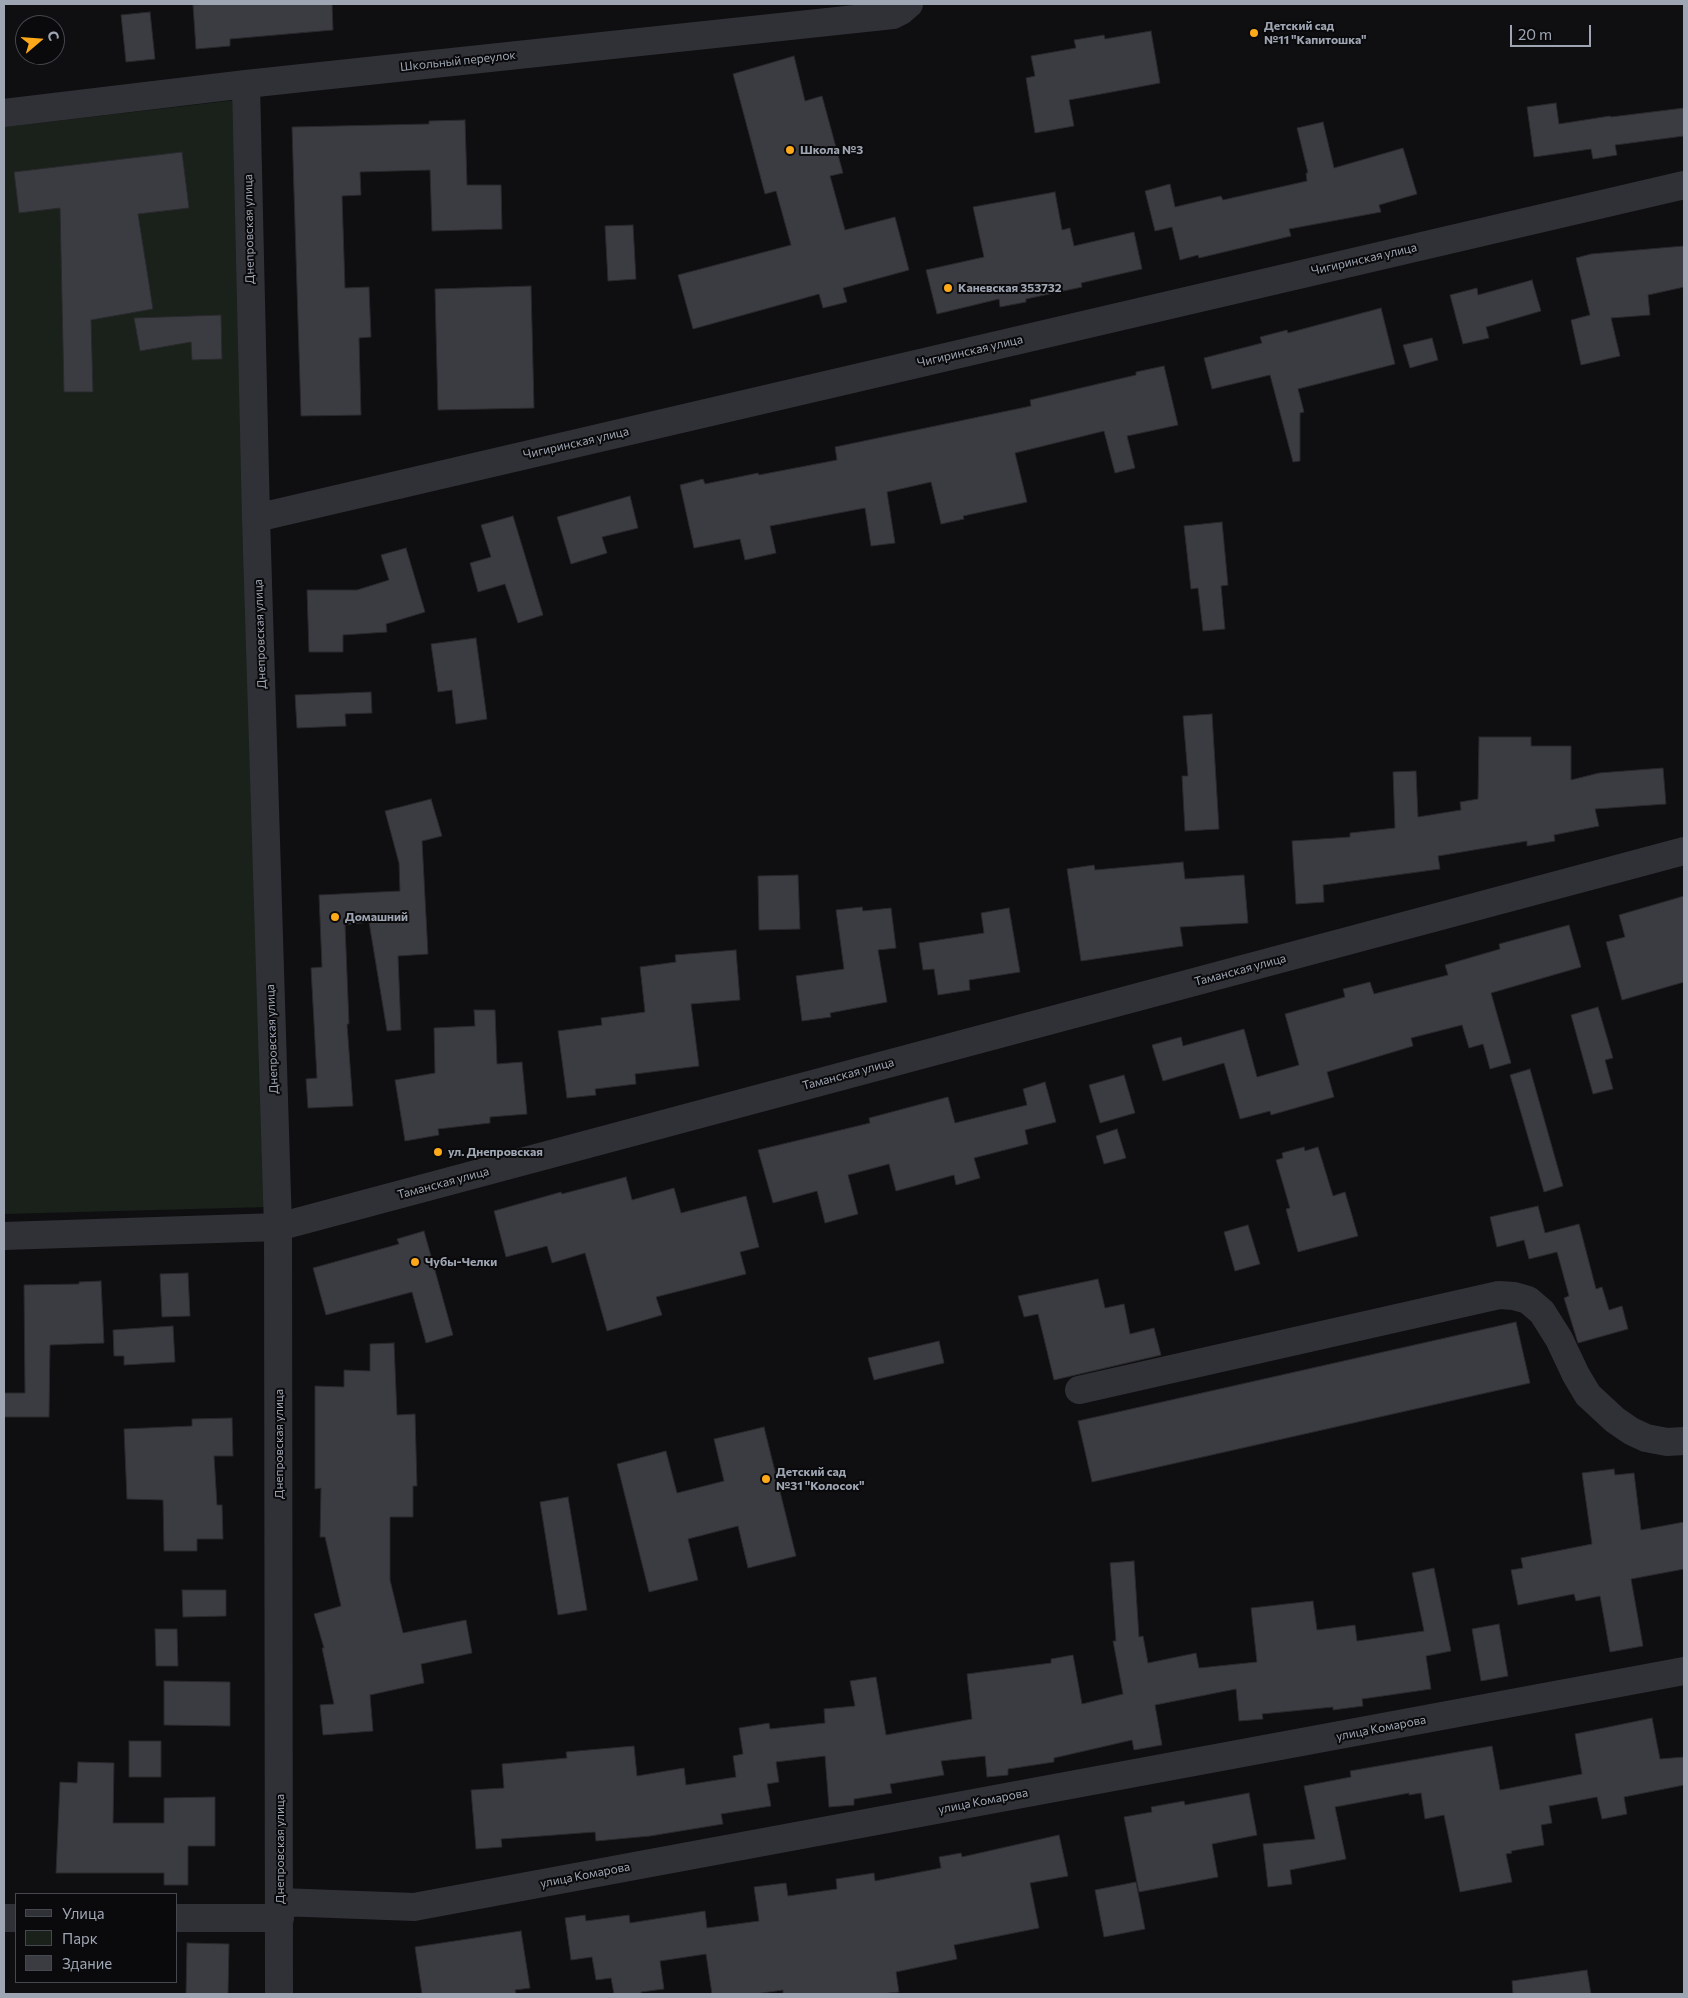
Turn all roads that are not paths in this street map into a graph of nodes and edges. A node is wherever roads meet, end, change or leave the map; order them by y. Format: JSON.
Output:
{"nodes":[{"id":1,"x":909,"y":4,"type":"edge"},
{"id":2,"x":246,"y":84,"type":"junction"},
{"id":3,"x":4,"y":113,"type":"edge"},
{"id":4,"x":1684,"y":184,"type":"edge"},
{"id":5,"x":256,"y":518,"type":"junction"},
{"id":6,"x":1684,"y":851,"type":"edge"},
{"id":7,"x":278,"y":1227,"type":"junction"},
{"id":8,"x":4,"y":1236,"type":"edge"},
{"id":9,"x":1080,"y":1390,"type":"dead end"},
{"id":10,"x":1684,"y":1441,"type":"edge"},
{"id":11,"x":1684,"y":1671,"type":"edge"},
{"id":12,"x":280,"y":1910,"type":"junction"},
{"id":13,"x":178,"y":1918,"type":"edge"},
{"id":14,"x":279,"y":1994,"type":"edge"}],
"edges":[{"from":1,"to":2,"type":"street","name":"Школьный переулок"},
{"from":2,"to":3,"type":"street","name":"Школьный переулок"},
{"from":2,"to":5,"type":"street","name":"Днепровская улица"},
{"from":4,"to":5,"type":"street","name":"Чигиринская улица"},
{"from":5,"to":7,"type":"street","name":"Днепровская улица"},
{"from":6,"to":7,"type":"street","name":"Таманская улица"},
{"from":7,"to":8,"type":"street","name":"Таманская улица"},
{"from":7,"to":12,"type":"street","name":"Днепровская улица"},
{"from":9,"to":10,"type":"street"},
{"from":11,"to":12,"type":"street","name":"улица Комарова"},
{"from":12,"to":13,"type":"street","name":"улица Комарова"},
{"from":12,"to":14,"type":"street","name":"Днепровская улица"}]}
